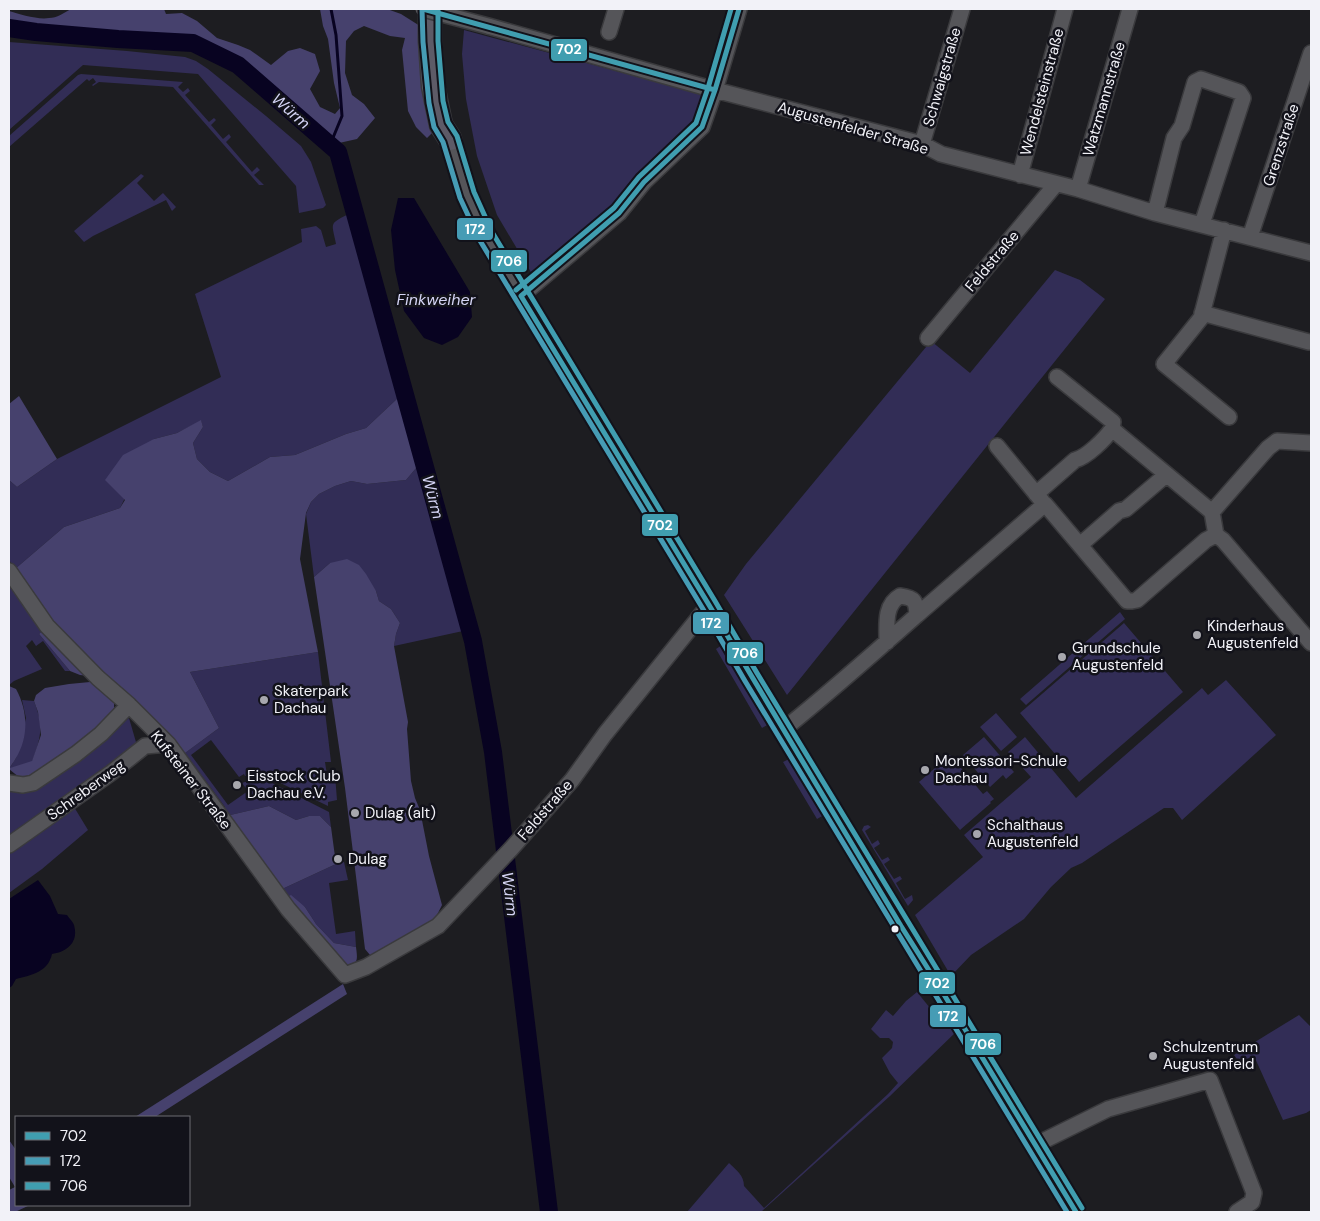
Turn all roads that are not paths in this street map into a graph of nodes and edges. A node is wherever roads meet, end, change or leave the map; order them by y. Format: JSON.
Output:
{"nodes":[{"id":1,"x":423,"y":9,"type":"edge"},
{"id":2,"x":430,"y":9,"type":"edge"},
{"id":3,"x":446,"y":9,"type":"edge"},
{"id":4,"x":616,"y":9,"type":"edge"},
{"id":5,"x":739,"y":9,"type":"edge"},
{"id":6,"x":962,"y":9,"type":"edge"},
{"id":7,"x":1065,"y":9,"type":"edge"},
{"id":8,"x":1130,"y":9,"type":"edge"},
{"id":9,"x":609,"y":32,"type":"dead end"},
{"id":10,"x":1311,"y":54,"type":"edge"},
{"id":11,"x":715,"y":90,"type":"junction"},
{"id":12,"x":450,"y":139,"type":"junction"},
{"id":13,"x":922,"y":144,"type":"junction"},
{"id":14,"x":1020,"y":175,"type":"junction"},
{"id":15,"x":1056,"y":184,"type":"junction"},
{"id":16,"x":1078,"y":189,"type":"junction"},
{"id":17,"x":1155,"y":213,"type":"junction"},
{"id":18,"x":1202,"y":224,"type":"junction"},
{"id":19,"x":1224,"y":230,"type":"junction"},
{"id":20,"x":1250,"y":237,"type":"junction"},
{"id":21,"x":1311,"y":253,"type":"edge"},
{"id":22,"x":520,"y":296,"type":"junction"},
{"id":23,"x":1202,"y":313,"type":"junction"},
{"id":24,"x":928,"y":338,"type":"dead end"},
{"id":25,"x":1309,"y":342,"type":"dead end"},
{"id":26,"x":1057,"y":377,"type":"dead end"},
{"id":27,"x":1229,"y":417,"type":"dead end"},
{"id":28,"x":1112,"y":429,"type":"junction"},
{"id":29,"x":1311,"y":443,"type":"edge"},
{"id":30,"x":997,"y":446,"type":"dead end"},
{"id":31,"x":1166,"y":475,"type":"junction"},
{"id":32,"x":1041,"y":499,"type":"junction"},
{"id":33,"x":1212,"y":512,"type":"junction"},
{"id":34,"x":1216,"y":535,"type":"junction"},
{"id":35,"x":1080,"y":545,"type":"junction"},
{"id":36,"x":9,"y":571,"type":"edge"},
{"id":37,"x":709,"y":605,"type":"junction"},
{"id":38,"x":917,"y":615,"type":"junction"},
{"id":39,"x":887,"y":642,"type":"junction"},
{"id":40,"x":1311,"y":643,"type":"edge"},
{"id":41,"x":129,"y":705,"type":"junction"},
{"id":42,"x":782,"y":730,"type":"junction"},
{"id":43,"x":168,"y":744,"type":"junction"},
{"id":44,"x":9,"y":782,"type":"edge"},
{"id":45,"x":9,"y":846,"type":"edge"},
{"id":46,"x":345,"y":975,"type":"joint"},
{"id":47,"x":1035,"y":1145,"type":"junction"},
{"id":48,"x":1076,"y":1212,"type":"edge"},
{"id":49,"x":1237,"y":1212,"type":"edge"}],
"edges":[{"from":1,"to":11,"type":"street","name":"Augustenfelder Straße","bridge":true},
{"from":2,"to":12,"type":"highway"},
{"from":3,"to":12,"type":"highway"},
{"from":4,"to":9,"type":"street"},
{"from":5,"to":11,"type":"street"},
{"from":6,"to":13,"type":"street","name":"Schwaigstraße"},
{"from":7,"to":14,"type":"street","name":"Wendelsteinstraße"},
{"from":8,"to":16,"type":"street","name":"Watzmannstraße"},
{"from":10,"to":20,"type":"street","name":"Grenzstraße"},
{"from":11,"to":13,"type":"street","name":"Augustenfelder Straße"},
{"from":11,"to":22,"type":"street"},
{"from":12,"to":22,"type":"street"},
{"from":13,"to":14,"type":"street","name":"Augustenfelder Straße"},
{"from":14,"to":15,"type":"street","name":"Augustenfelder Straße"},
{"from":15,"to":16,"type":"street","name":"Augustenfelder Straße"},
{"from":15,"to":24,"type":"street","name":"Feldstraße"},
{"from":16,"to":17,"type":"street","name":"Augustenfelder Straße"},
{"from":17,"to":18,"type":"street","name":"Augustenfelder Straße"},
{"from":17,"to":18,"type":"street"},
{"from":18,"to":19,"type":"street","name":"Augustenfelder Straße"},
{"from":19,"to":20,"type":"street","name":"Augustenfelder Straße"},
{"from":19,"to":23,"type":"street"},
{"from":20,"to":21,"type":"street","name":"Augustenfelder Straße"},
{"from":22,"to":37,"type":"street"},
{"from":23,"to":25,"type":"street"},
{"from":23,"to":27,"type":"street"},
{"from":26,"to":28,"type":"street"},
{"from":28,"to":31,"type":"street"},
{"from":28,"to":32,"type":"street"},
{"from":29,"to":33,"type":"street"},
{"from":30,"to":32,"type":"street"},
{"from":31,"to":33,"type":"street"},
{"from":31,"to":35,"type":"street"},
{"from":32,"to":35,"type":"street"},
{"from":32,"to":38,"type":"street"},
{"from":33,"to":34,"type":"street"},
{"from":34,"to":35,"type":"street"},
{"from":34,"to":40,"type":"street"},
{"from":36,"to":41,"type":"street","name":"Kufsteiner Straße"},
{"from":37,"to":42,"type":"street"},
{"from":37,"to":46,"type":"street","name":"Feldstraße"},
{"from":38,"to":39,"type":"street"},
{"from":38,"to":39,"type":"street"},
{"from":39,"to":42,"type":"street"},
{"from":41,"to":43,"type":"street","name":"Kufsteiner Straße"},
{"from":41,"to":44,"type":"street"},
{"from":42,"to":47,"type":"street"},
{"from":43,"to":45,"type":"street","name":"Schreberweg"},
{"from":43,"to":46,"type":"street","name":"Kufsteiner Straße"},
{"from":47,"to":48,"type":"street"},
{"from":47,"to":49,"type":"street"}]}
